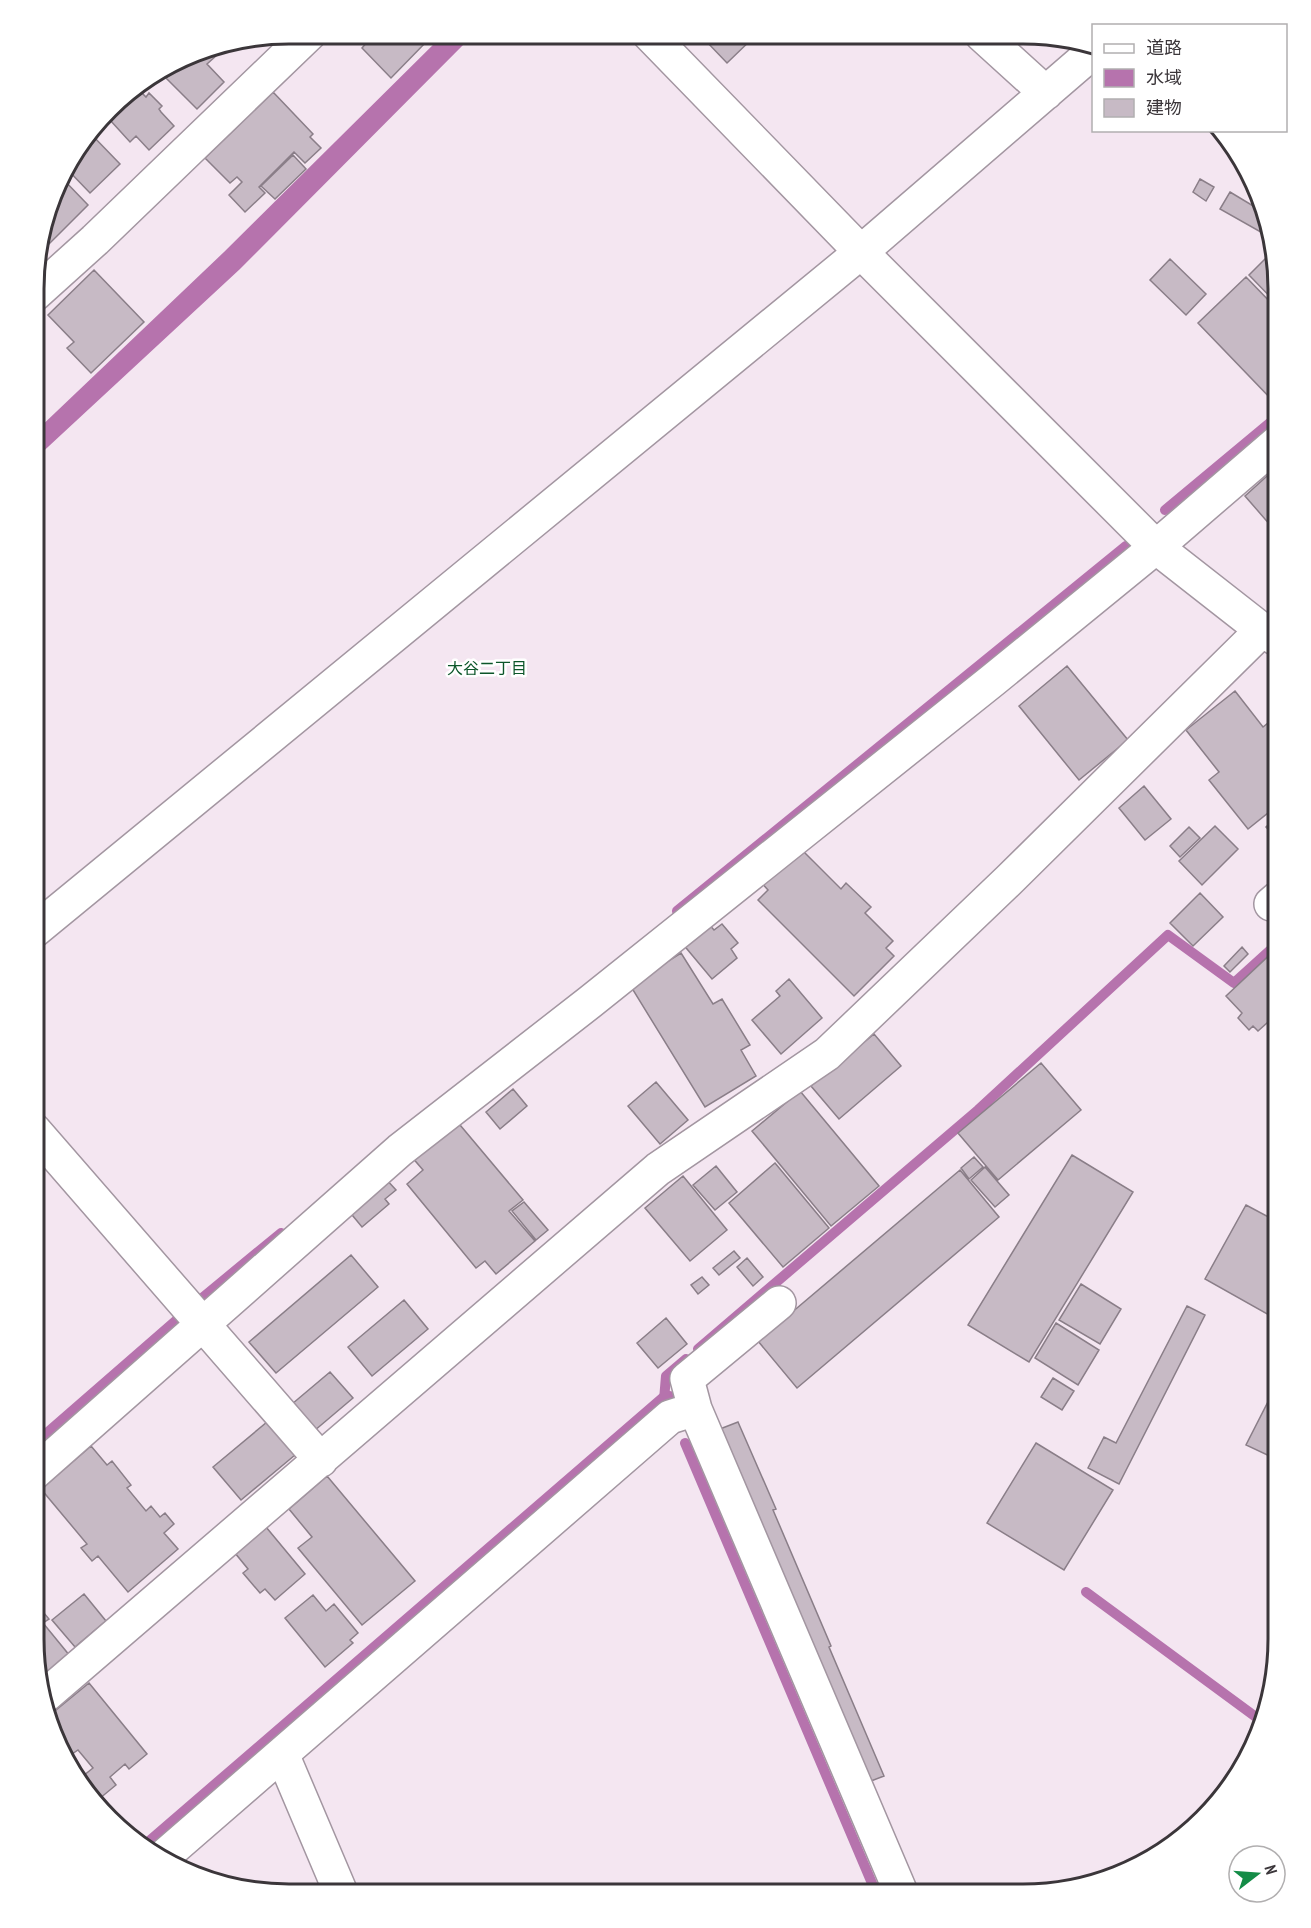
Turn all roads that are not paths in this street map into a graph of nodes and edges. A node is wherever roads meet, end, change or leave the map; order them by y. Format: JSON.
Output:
{"nodes":[{"id":1,"x":299,"y":44,"type":"edge"},
{"id":2,"x":659,"y":44,"type":"edge"},
{"id":3,"x":992,"y":44,"type":"edge"},
{"id":4,"x":1091,"y":53,"type":"edge"},
{"id":5,"x":1046,"y":93,"type":"junction"},
{"id":6,"x":861,"y":252,"type":"junction"},
{"id":7,"x":44,"y":286,"type":"edge"},
{"id":8,"x":1268,"y":451,"type":"edge"},
{"id":9,"x":1156,"y":547,"type":"junction"},
{"id":10,"x":1268,"y":633,"type":"edge"},
{"id":11,"x":1268,"y":637,"type":"edge"},
{"id":12,"x":44,"y":923,"type":"edge"},
{"id":13,"x":44,"y":1141,"type":"edge"},
{"id":14,"x":779,"y":1303,"type":"dead end"},
{"id":15,"x":203,"y":1323,"type":"junction"},
{"id":16,"x":695,"y":1409,"type":"junction"},
{"id":17,"x":321,"y":1460,"type":"junction"},
{"id":18,"x":44,"y":1464,"type":"edge"},
{"id":19,"x":49,"y":1692,"type":"edge"},
{"id":20,"x":282,"y":1754,"type":"junction"},
{"id":21,"x":168,"y":1853,"type":"edge"},
{"id":22,"x":337,"y":1884,"type":"edge"},
{"id":23,"x":897,"y":1884,"type":"edge"}],
"edges":[{"from":1,"to":7,"type":"street"},
{"from":2,"to":6,"type":"street"},
{"from":3,"to":5,"type":"street"},
{"from":4,"to":5,"type":"street"},
{"from":5,"to":6,"type":"street"},
{"from":6,"to":9,"type":"street"},
{"from":6,"to":12,"type":"street"},
{"from":8,"to":9,"type":"street"},
{"from":9,"to":10,"type":"street"},
{"from":9,"to":15,"type":"street"},
{"from":11,"to":17,"type":"street"},
{"from":13,"to":15,"type":"street"},
{"from":14,"to":16,"type":"street"},
{"from":15,"to":17,"type":"street"},
{"from":15,"to":18,"type":"street"},
{"from":16,"to":20,"type":"street"},
{"from":16,"to":23,"type":"street"},
{"from":17,"to":19,"type":"street"},
{"from":20,"to":21,"type":"street"},
{"from":20,"to":22,"type":"street"}]}
